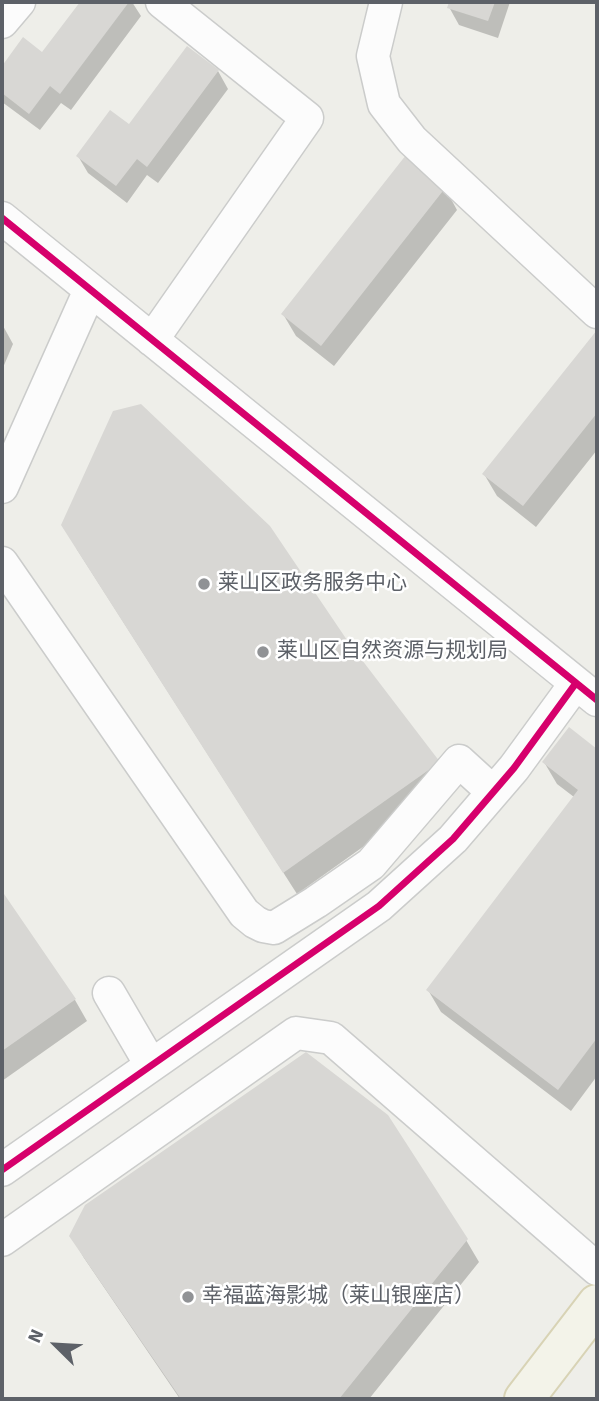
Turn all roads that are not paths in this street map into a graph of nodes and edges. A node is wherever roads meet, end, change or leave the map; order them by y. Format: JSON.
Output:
{"nodes":[{"id":1,"x":19,"y":2,"type":"edge"},
{"id":2,"x":162,"y":2,"type":"edge"},
{"id":3,"x":386,"y":2,"type":"edge"},
{"id":4,"x":2,"y":22,"type":"edge"},
{"id":5,"x":2,"y":218,"type":"edge"},
{"id":6,"x":90,"y":290,"type":"junction"},
{"id":7,"x":597,"y":312,"type":"edge"},
{"id":8,"x":152,"y":340,"type":"junction"},
{"id":9,"x":2,"y":487,"type":"edge"},
{"id":10,"x":2,"y":563,"type":"edge"},
{"id":11,"x":587,"y":691,"type":"edge"},
{"id":12,"x":493,"y":792,"type":"junction"},
{"id":13,"x":109,"y":993,"type":"dead end"},
{"id":14,"x":151,"y":1065,"type":"junction"},
{"id":15,"x":2,"y":1170,"type":"edge"},
{"id":16,"x":2,"y":1240,"type":"edge"},
{"id":17,"x":597,"y":1269,"type":"edge"},
{"id":18,"x":597,"y":1304,"type":"edge"},
{"id":19,"x":524,"y":1399,"type":"edge"}],
"edges":[{"from":1,"to":4,"type":"street"},
{"from":2,"to":8,"type":"street"},
{"from":3,"to":7,"type":"street"},
{"from":5,"to":6,"type":"street"},
{"from":6,"to":8,"type":"street"},
{"from":6,"to":9,"type":"street"},
{"from":8,"to":11,"type":"street"},
{"from":10,"to":12,"type":"street"},
{"from":11,"to":12,"type":"street"},
{"from":12,"to":14,"type":"street"},
{"from":13,"to":14,"type":"street"},
{"from":14,"to":15,"type":"street"},
{"from":16,"to":17,"type":"street"},
{"from":18,"to":19,"type":"main road"}]}
